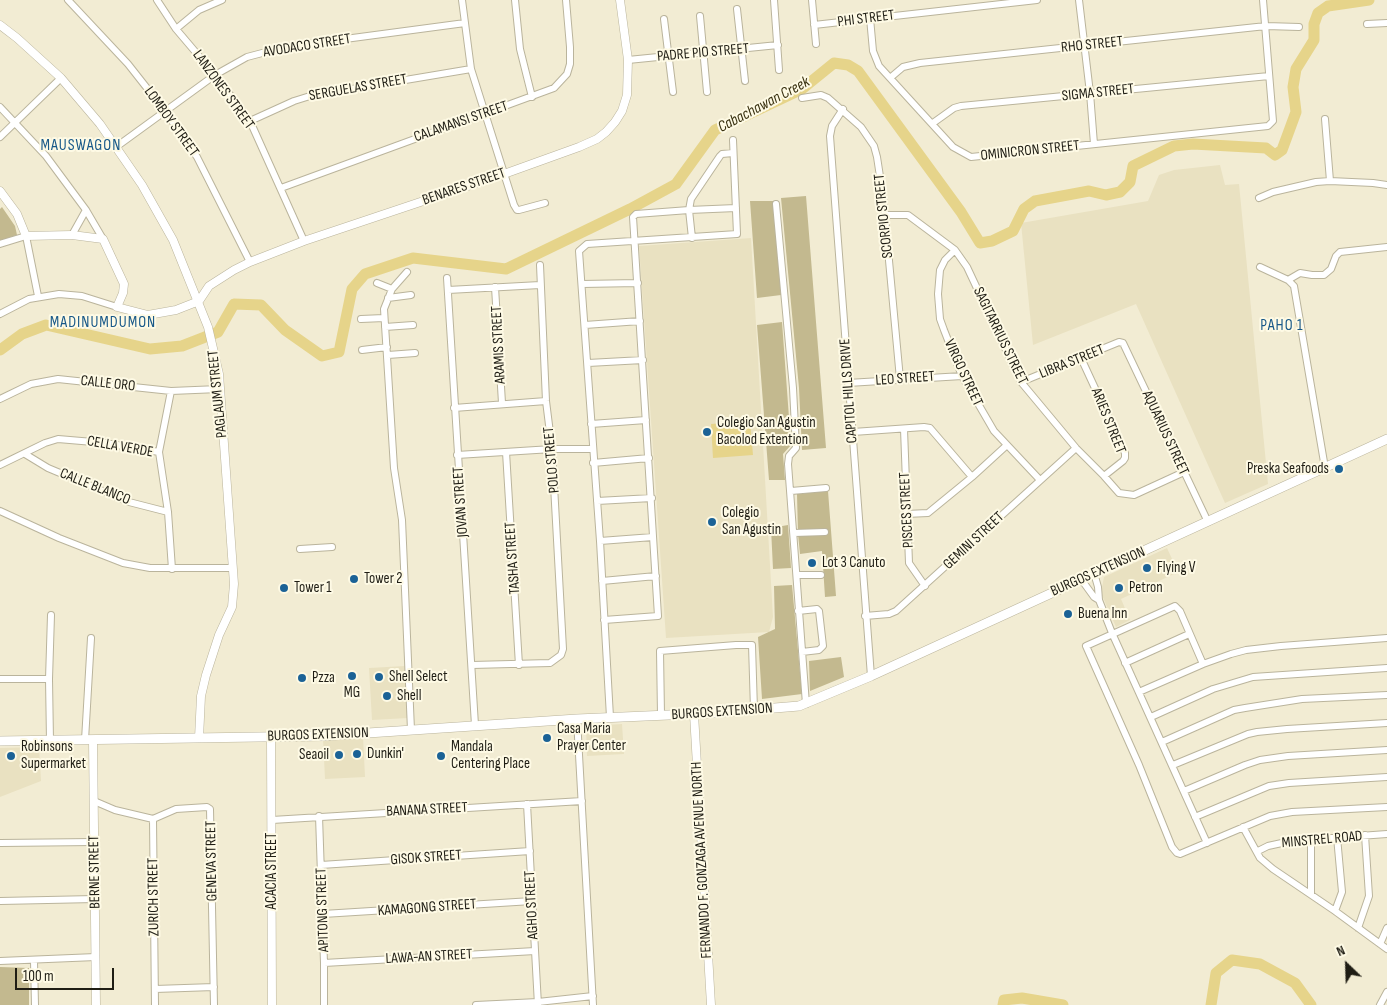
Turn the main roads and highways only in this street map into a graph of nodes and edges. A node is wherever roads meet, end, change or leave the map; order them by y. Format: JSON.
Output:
{"nodes":[{"id":1,"x":1387,"y":439,"type":"edge"},
{"id":2,"x":0,"y":740,"type":"edge"}],
"edges":[{"from":1,"to":2,"type":"main road","name":"BURGOS EXTENSION"}]}
